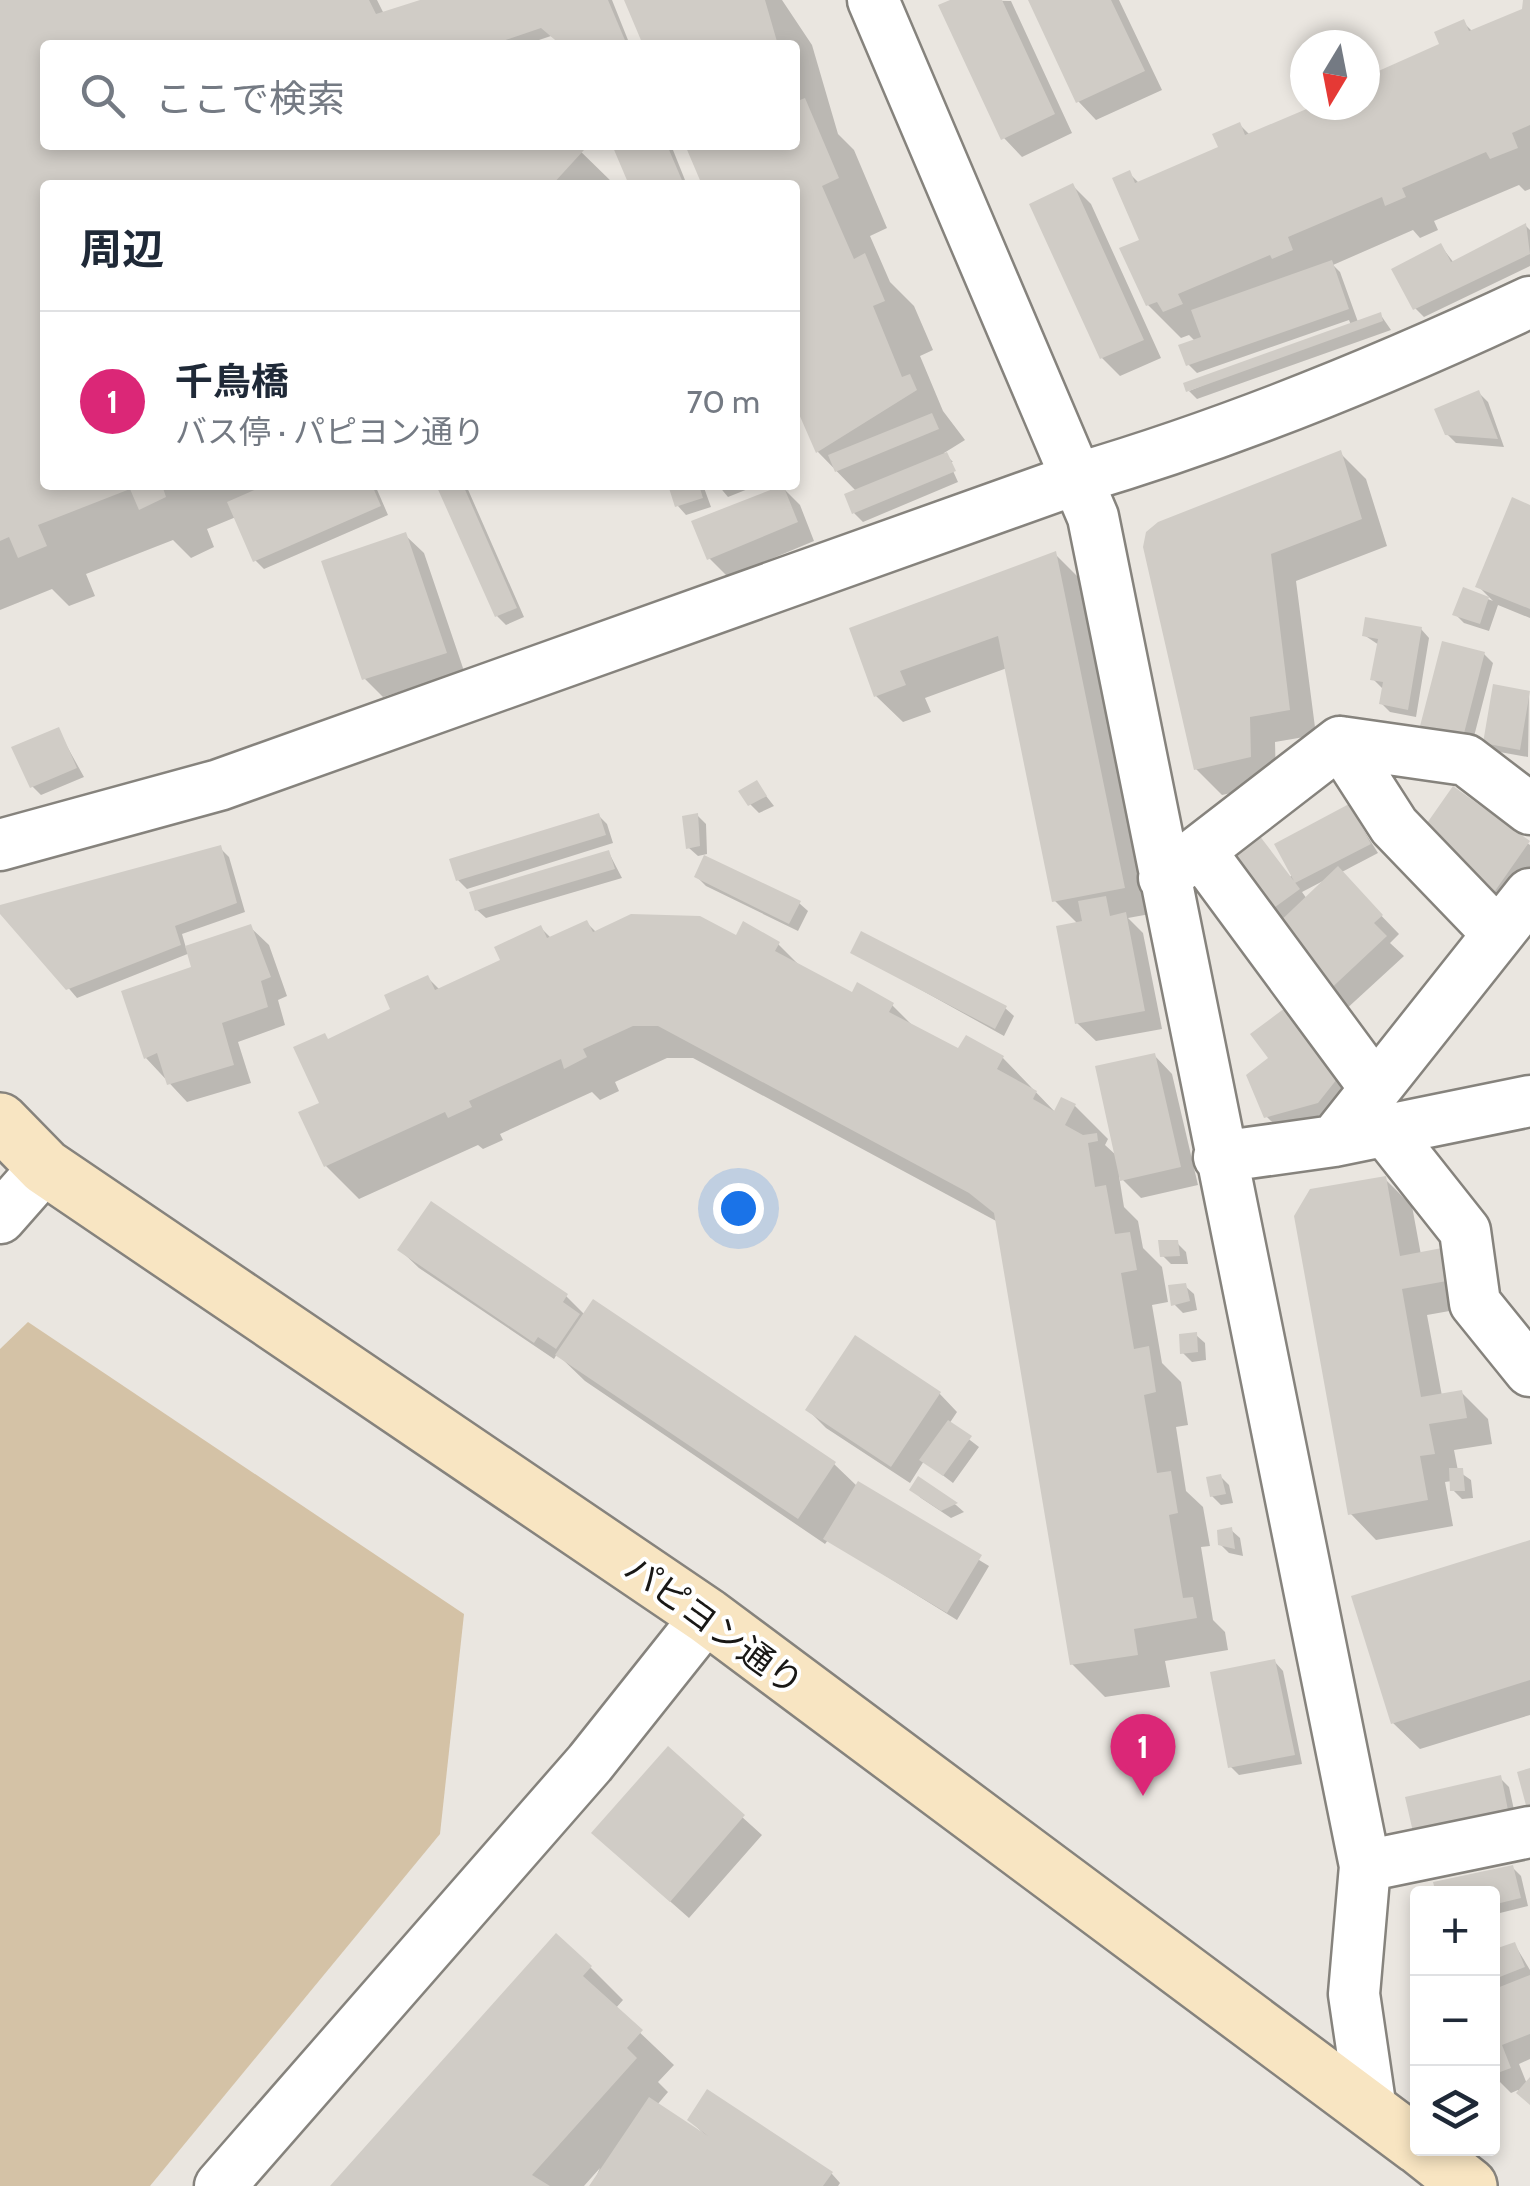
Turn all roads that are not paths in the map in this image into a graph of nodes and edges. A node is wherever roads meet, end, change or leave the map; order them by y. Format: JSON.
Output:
{"nodes":[{"id":1,"x":873,"y":0,"type":"edge"},
{"id":2,"x":1530,"y":302,"type":"edge"},
{"id":3,"x":1079,"y":478,"type":"junction"},
{"id":4,"x":1340,"y":742,"type":"junction"},
{"id":5,"x":1530,"y":808,"type":"edge"},
{"id":6,"x":0,"y":844,"type":"edge"},
{"id":7,"x":1182,"y":865,"type":"junction"},
{"id":8,"x":1530,"y":894,"type":"edge"},
{"id":9,"x":1498,"y":934,"type":"junction"},
{"id":10,"x":1530,"y":1101,"type":"edge"},
{"id":11,"x":1380,"y":1109,"type":"junction"},
{"id":12,"x":0,"y":1121,"type":"edge"},
{"id":13,"x":1219,"y":1157,"type":"junction"},
{"id":14,"x":44,"y":1167,"type":"junction"},
{"id":15,"x":0,"y":1218,"type":"edge"},
{"id":16,"x":1530,"y":1371,"type":"edge"},
{"id":17,"x":706,"y":1616,"type":"junction"},
{"id":18,"x":1530,"y":1832,"type":"edge"},
{"id":19,"x":1365,"y":1866,"type":"junction"},
{"id":20,"x":1372,"y":2110,"type":"junction"},
{"id":21,"x":1410,"y":2140,"type":"edge"},
{"id":22,"x":1431,"y":2156,"type":"edge"},
{"id":23,"x":220,"y":2186,"type":"edge"},
{"id":24,"x":1469,"y":2186,"type":"edge"}],
"edges":[{"from":1,"to":3,"type":"street"},
{"from":2,"to":3,"type":"street"},
{"from":3,"to":6,"type":"street"},
{"from":3,"to":7,"type":"street"},
{"from":4,"to":5,"type":"street"},
{"from":4,"to":7,"type":"street"},
{"from":4,"to":9,"type":"street"},
{"from":7,"to":11,"type":"street"},
{"from":7,"to":13,"type":"street"},
{"from":8,"to":9,"type":"street"},
{"from":9,"to":11,"type":"street"},
{"from":10,"to":11,"type":"street"},
{"from":11,"to":13,"type":"street"},
{"from":11,"to":16,"type":"street"},
{"from":12,"to":14,"type":"street","name":"パピヨン通り"},
{"from":13,"to":19,"type":"street"},
{"from":14,"to":15,"type":"street"},
{"from":14,"to":17,"type":"street","name":"パピヨン通り"},
{"from":17,"to":20,"type":"street","name":"パピヨン通り"},
{"from":17,"to":23,"type":"street"},
{"from":18,"to":19,"type":"street"},
{"from":19,"to":20,"type":"street"},
{"from":20,"to":21,"type":"street","name":"パピヨン通り"},
{"from":22,"to":24,"type":"street","name":"パピヨン通り"}]}
